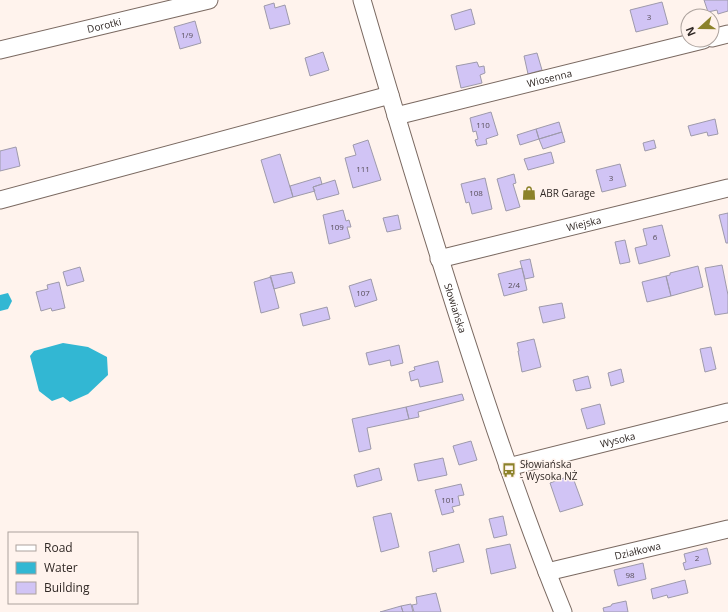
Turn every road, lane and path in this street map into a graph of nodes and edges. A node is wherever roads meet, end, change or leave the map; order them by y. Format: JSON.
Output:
{"nodes":[{"id":1,"x":209,"y":0,"type":"edge"},
{"id":2,"x":362,"y":0,"type":"edge"},
{"id":3,"x":680,"y":46,"type":"edge"},
{"id":4,"x":0,"y":50,"type":"edge"},
{"id":5,"x":390,"y":95,"type":"junction"},
{"id":6,"x":396,"y":116,"type":"junction"},
{"id":7,"x":728,"y":188,"type":"edge"},
{"id":8,"x":0,"y":200,"type":"edge"},
{"id":9,"x":439,"y":259,"type":"junction"},
{"id":10,"x":728,"y":412,"type":"edge"},
{"id":11,"x":508,"y":467,"type":"junction"},
{"id":12,"x":728,"y":529,"type":"edge"},
{"id":13,"x":547,"y":572,"type":"junction"},
{"id":14,"x":563,"y":612,"type":"edge"}],
"edges":[{"from":1,"to":4,"type":"street","name":"Dorotki"},
{"from":2,"to":5,"type":"street","name":"Słowiańska"},
{"from":3,"to":6,"type":"street","name":"Wiosenna"},
{"from":5,"to":6,"type":"street","name":"Słowiańska"},
{"from":5,"to":8,"type":"street"},
{"from":6,"to":9,"type":"street","name":"Słowiańska"},
{"from":7,"to":9,"type":"street","name":"Wiejska"},
{"from":9,"to":11,"type":"street","name":"Słowiańska"},
{"from":10,"to":11,"type":"street","name":"Wysoka"},
{"from":11,"to":13,"type":"street","name":"Słowiańska"},
{"from":12,"to":13,"type":"street","name":"Działkowa"},
{"from":13,"to":14,"type":"street","name":"Słowiańska"}]}
